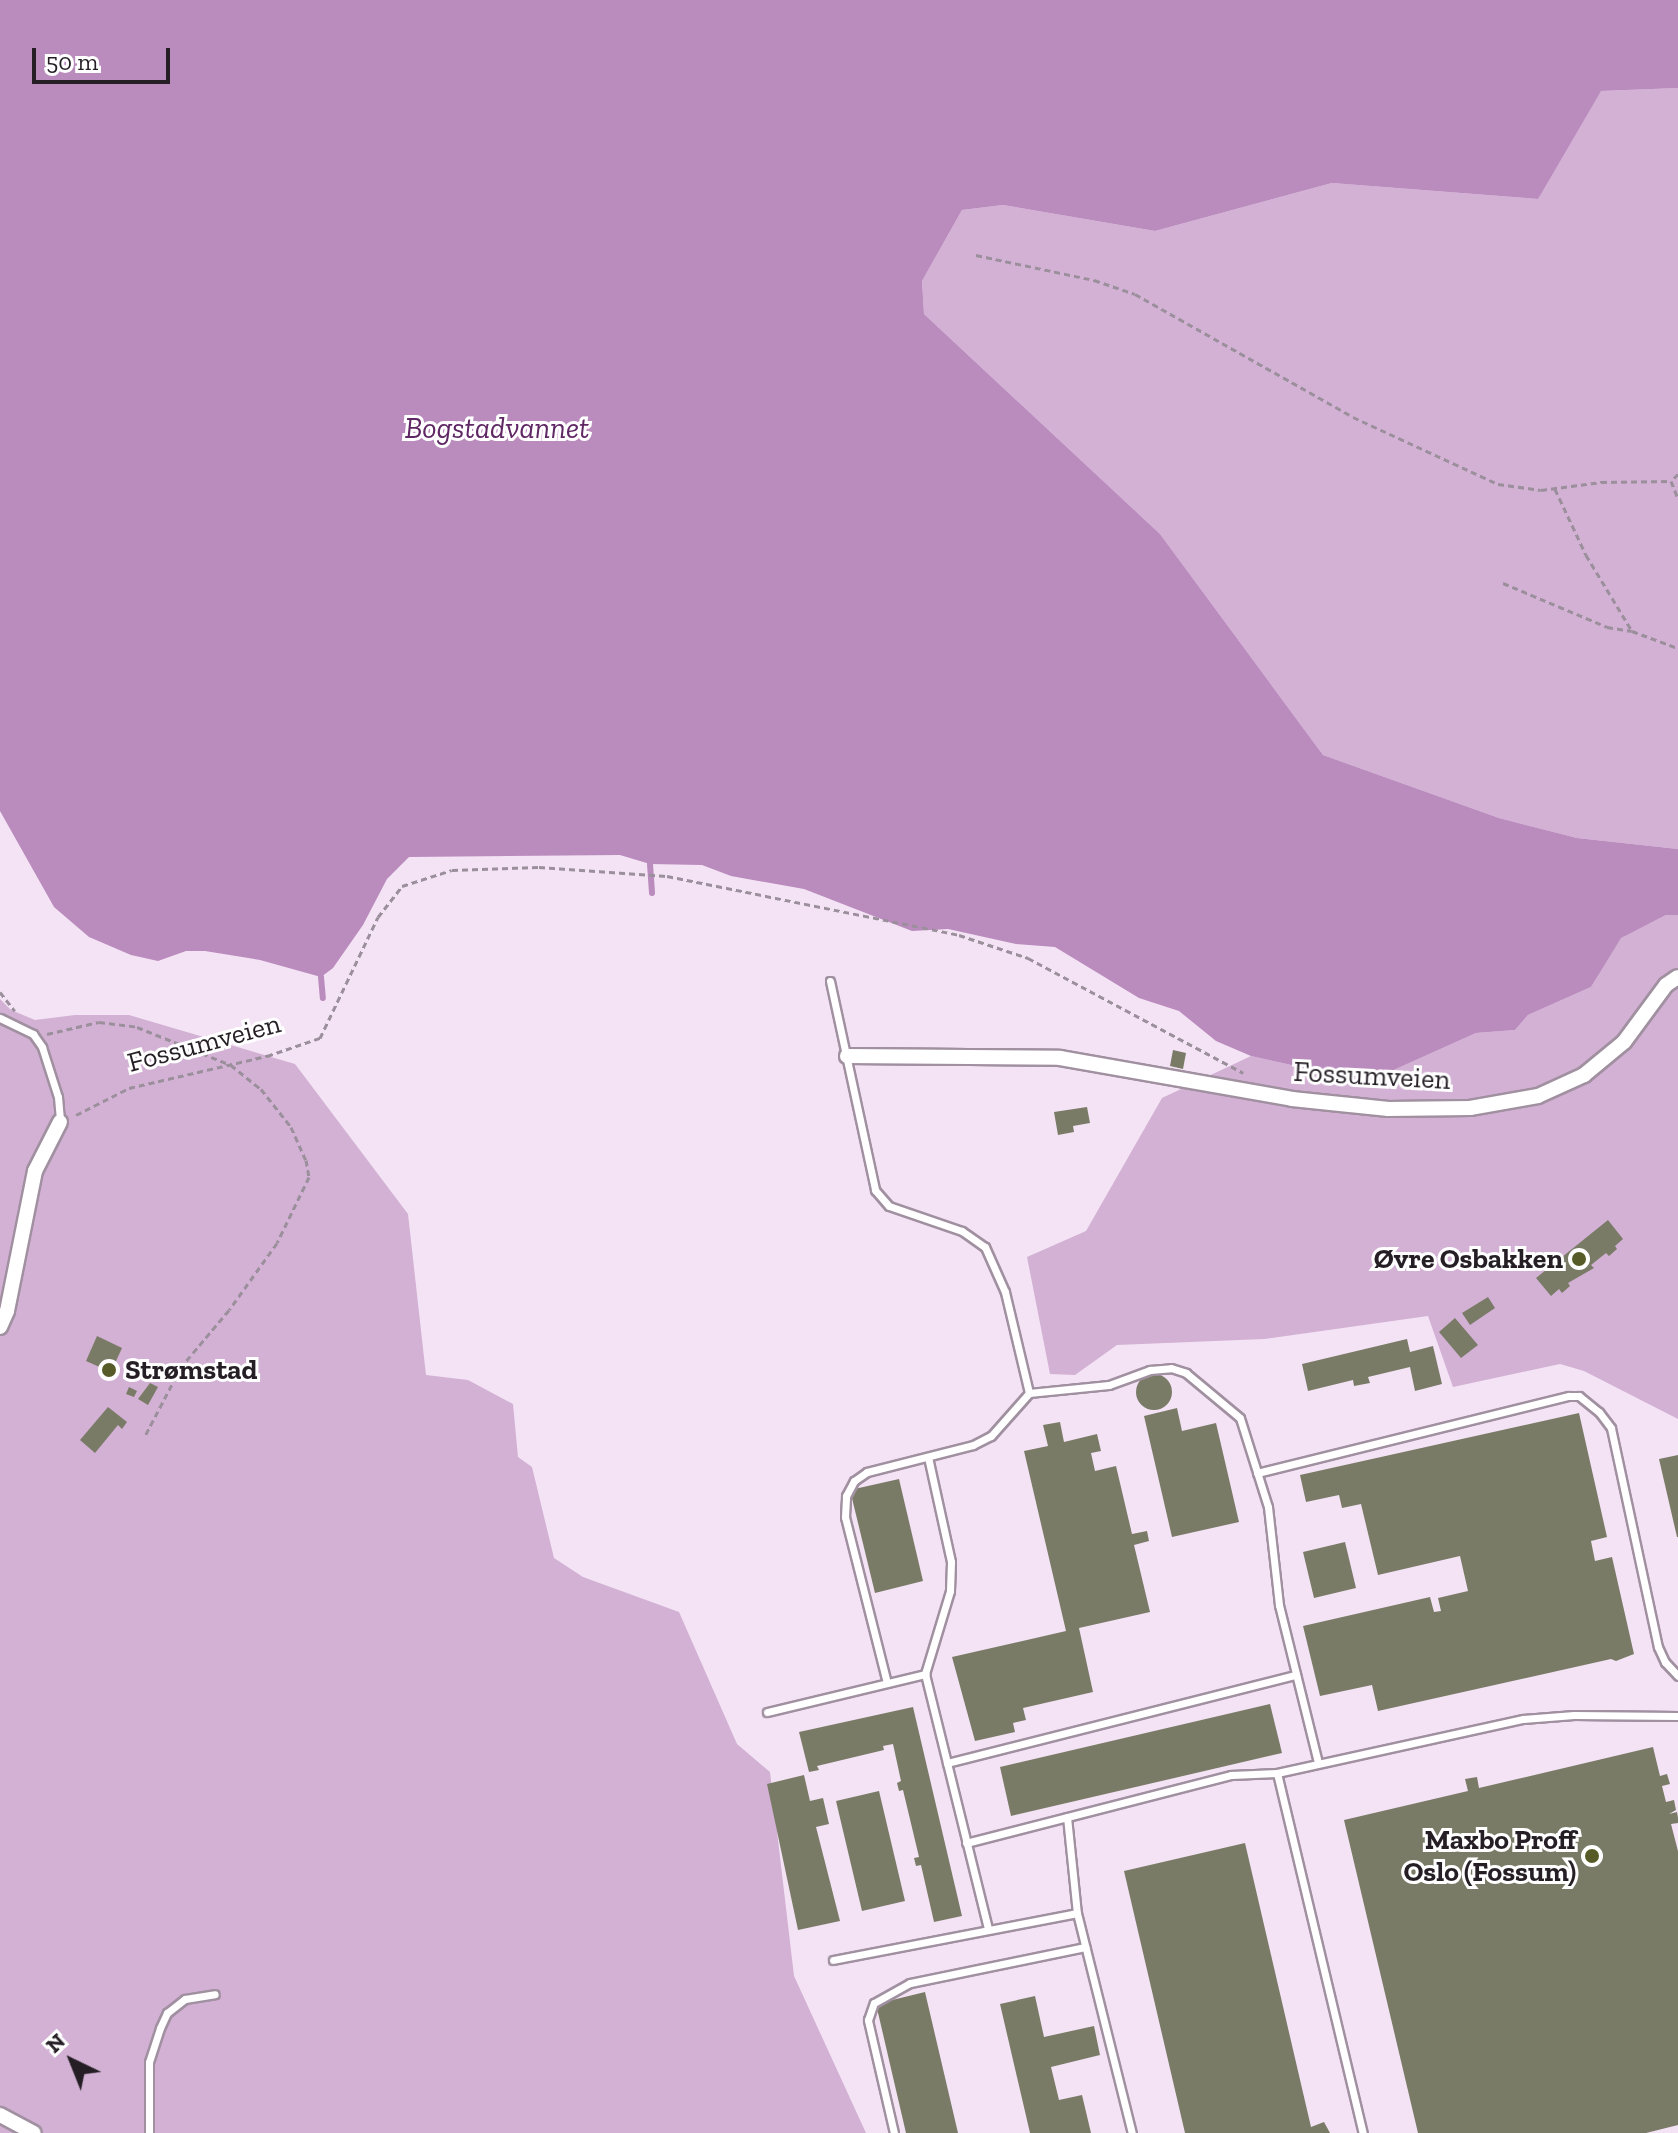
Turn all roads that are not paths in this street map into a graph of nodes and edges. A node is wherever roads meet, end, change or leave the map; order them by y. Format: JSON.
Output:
{"nodes":[{"id":1,"x":1678,"y":977,"type":"edge"},
{"id":2,"x":830,"y":981,"type":"dead end"},
{"id":3,"x":0,"y":1018,"type":"edge"},
{"id":4,"x":847,"y":1056,"type":"junction"},
{"id":5,"x":60,"y":1122,"type":"joint"},
{"id":6,"x":0,"y":1327,"type":"edge"},
{"id":7,"x":1029,"y":1393,"type":"junction"},
{"id":8,"x":928,"y":1457,"type":"junction"},
{"id":9,"x":1257,"y":1473,"type":"junction"},
{"id":10,"x":925,"y":1674,"type":"junction"},
{"id":11,"x":1296,"y":1675,"type":"junction"},
{"id":12,"x":1678,"y":1676,"type":"edge"},
{"id":13,"x":887,"y":1683,"type":"junction"},
{"id":14,"x":767,"y":1712,"type":"dead end"},
{"id":15,"x":1678,"y":1716,"type":"edge"},
{"id":16,"x":947,"y":1763,"type":"junction"},
{"id":17,"x":1318,"y":1763,"type":"junction"},
{"id":18,"x":1277,"y":1773,"type":"junction"},
{"id":19,"x":1067,"y":1817,"type":"junction"},
{"id":20,"x":966,"y":1843,"type":"junction"},
{"id":21,"x":1077,"y":1913,"type":"junction"},
{"id":22,"x":988,"y":1928,"type":"junction"},
{"id":23,"x":1085,"y":1947,"type":"junction"},
{"id":24,"x":833,"y":1960,"type":"dead end"},
{"id":25,"x":215,"y":1994,"type":"dead end"},
{"id":26,"x":0,"y":2115,"type":"edge"},
{"id":27,"x":34,"y":2133,"type":"edge"},
{"id":28,"x":149,"y":2133,"type":"edge"},
{"id":29,"x":894,"y":2133,"type":"edge"},
{"id":30,"x":1132,"y":2133,"type":"edge"},
{"id":31,"x":1363,"y":2133,"type":"edge"}],
"edges":[{"from":1,"to":4,"type":"street","name":"Fossumveien"},
{"from":2,"to":4,"type":"lane"},
{"from":3,"to":5,"type":"lane"},
{"from":4,"to":7,"type":"lane"},
{"from":5,"to":6,"type":"street"},
{"from":7,"to":8,"type":"lane"},
{"from":7,"to":9,"type":"lane"},
{"from":8,"to":10,"type":"lane"},
{"from":8,"to":13,"type":"lane"},
{"from":9,"to":11,"type":"lane"},
{"from":9,"to":12,"type":"lane"},
{"from":10,"to":13,"type":"lane"},
{"from":10,"to":16,"type":"lane"},
{"from":11,"to":16,"type":"lane"},
{"from":11,"to":17,"type":"lane"},
{"from":13,"to":14,"type":"lane"},
{"from":15,"to":17,"type":"lane"},
{"from":16,"to":20,"type":"lane"},
{"from":17,"to":18,"type":"lane"},
{"from":18,"to":19,"type":"lane"},
{"from":18,"to":31,"type":"lane"},
{"from":19,"to":20,"type":"lane"},
{"from":19,"to":21,"type":"lane"},
{"from":20,"to":22,"type":"lane"},
{"from":21,"to":22,"type":"lane"},
{"from":21,"to":23,"type":"lane"},
{"from":22,"to":24,"type":"lane"},
{"from":23,"to":29,"type":"lane"},
{"from":23,"to":30,"type":"lane"},
{"from":25,"to":28,"type":"lane"},
{"from":26,"to":27,"type":"street"}]}
